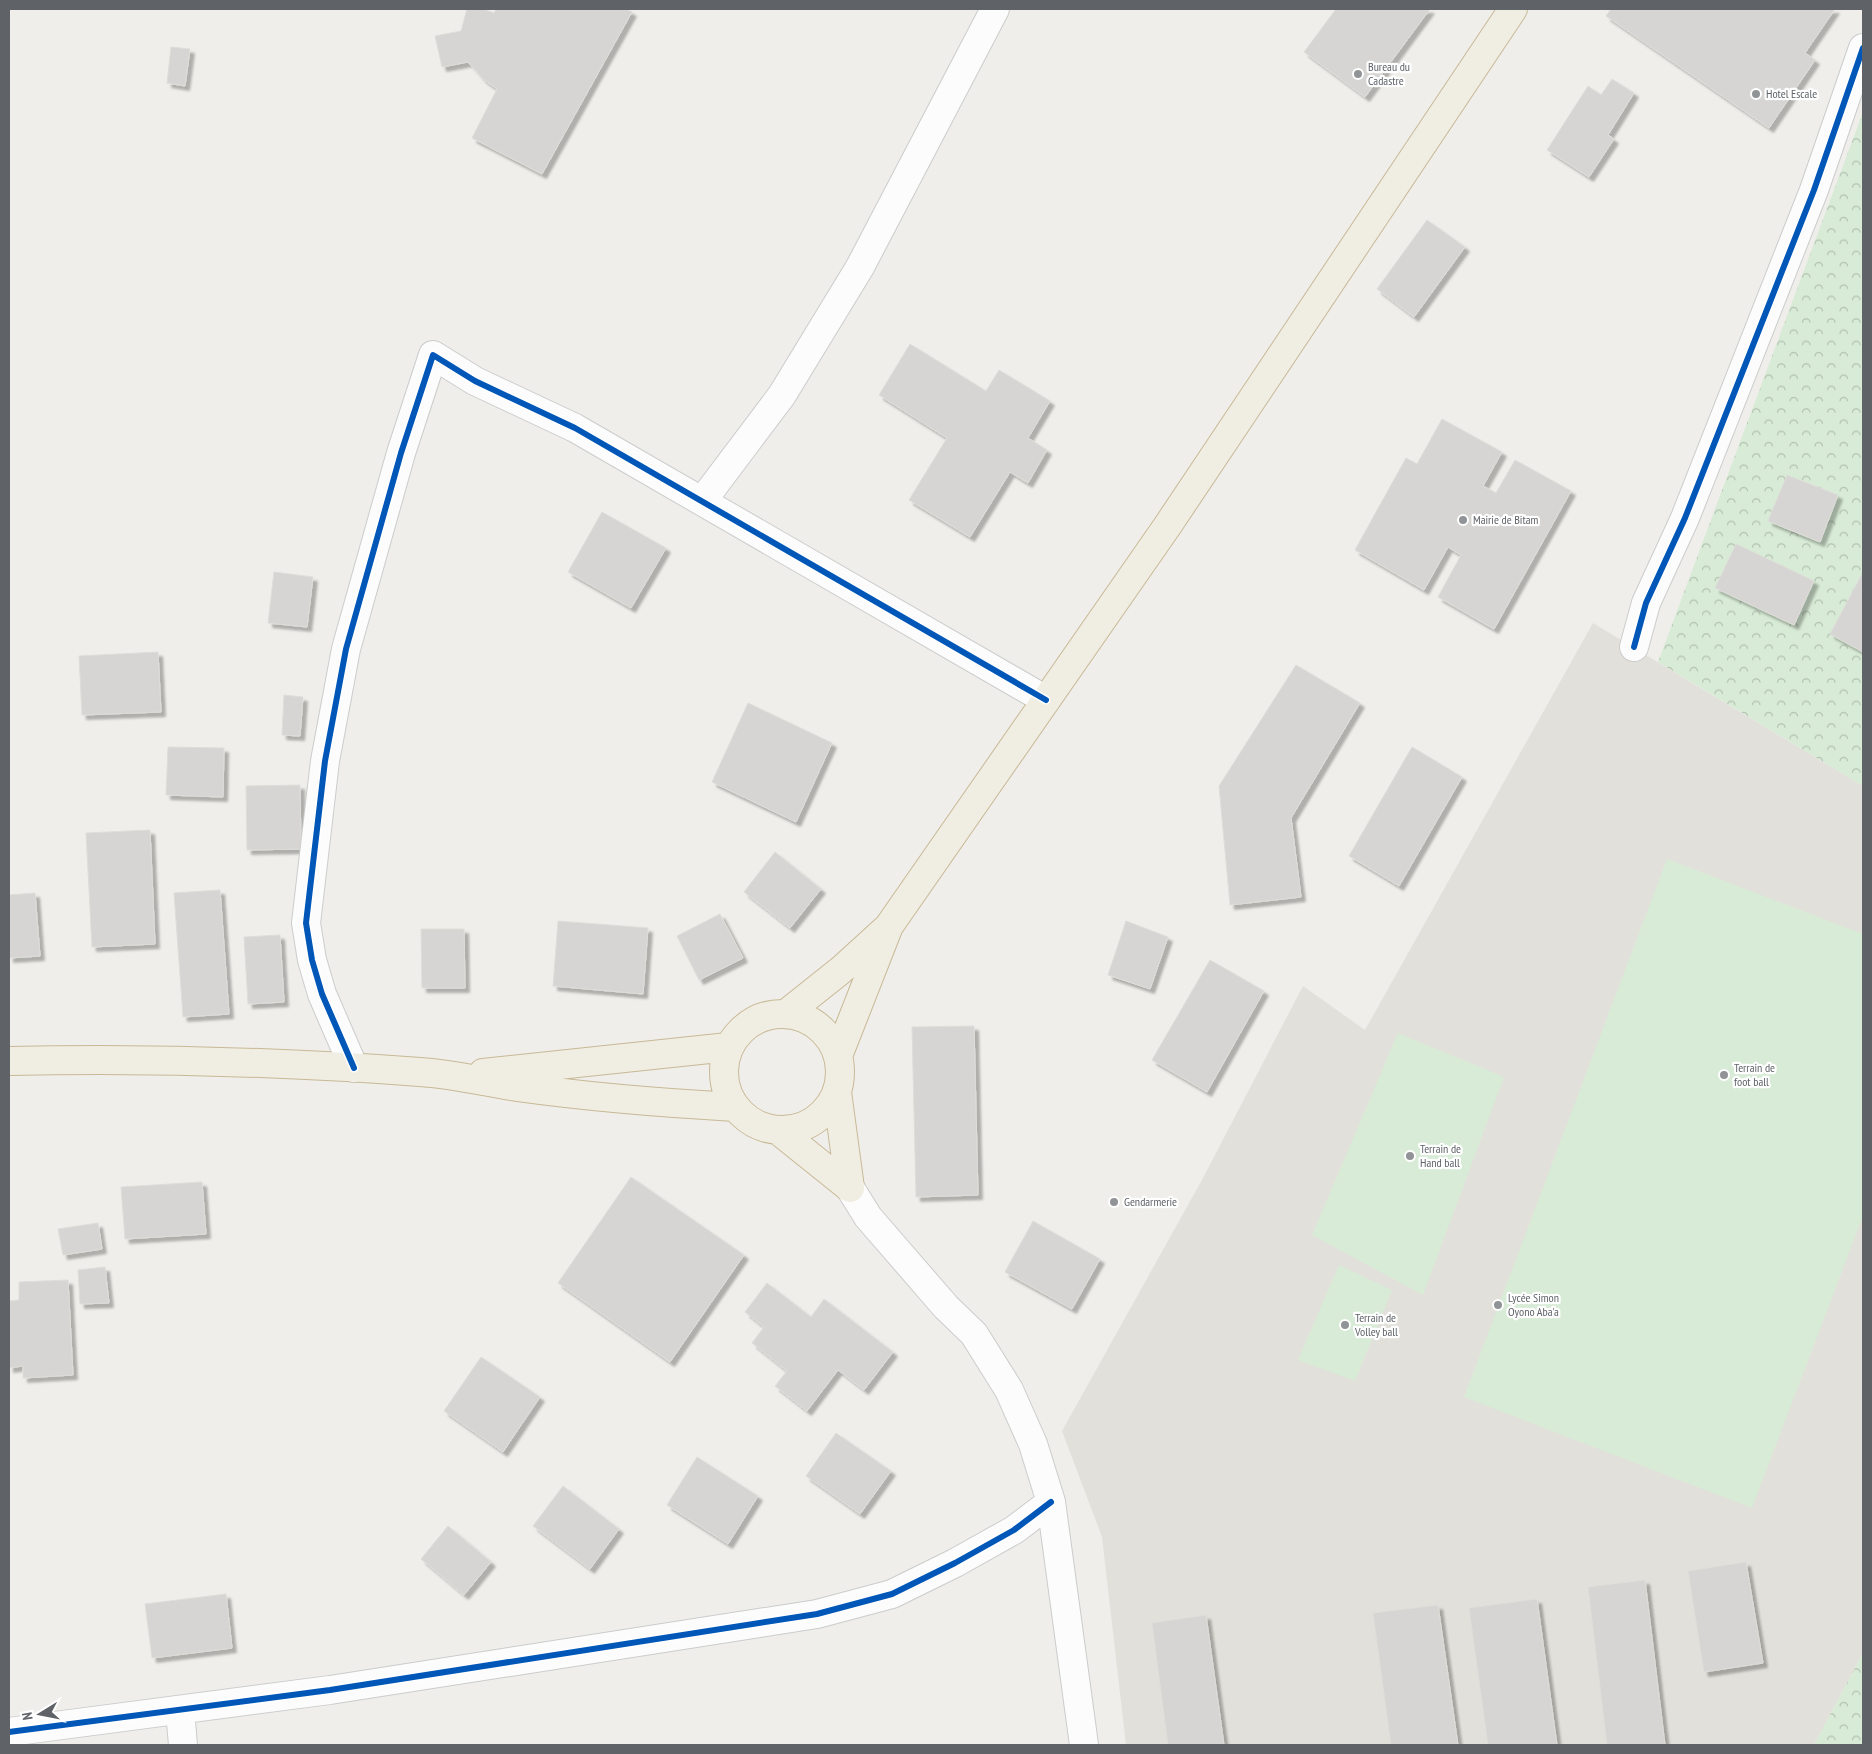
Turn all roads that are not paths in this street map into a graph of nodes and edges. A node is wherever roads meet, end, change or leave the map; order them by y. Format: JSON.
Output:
{"nodes":[{"id":1,"x":995,"y":9,"type":"edge"},
{"id":2,"x":1513,"y":9,"type":"edge"},
{"id":3,"x":1863,"y":48,"type":"edge"},
{"id":4,"x":703,"y":500,"type":"junction"},
{"id":5,"x":1634,"y":647,"type":"dead end"},
{"id":6,"x":1046,"y":700,"type":"junction"},
{"id":7,"x":889,"y":926,"type":"junction"},
{"id":8,"x":787,"y":1013,"type":"junction"},
{"id":9,"x":728,"y":1047,"type":"junction"},
{"id":10,"x":838,"y":1056,"type":"junction"},
{"id":11,"x":9,"y":1061,"type":"edge"},
{"id":12,"x":354,"y":1068,"type":"junction"},
{"id":13,"x":462,"y":1076,"type":"junction"},
{"id":14,"x":837,"y":1092,"type":"junction"},
{"id":15,"x":735,"y":1107,"type":"junction"},
{"id":16,"x":779,"y":1131,"type":"junction"},
{"id":17,"x":850,"y":1188,"type":"junction"},
{"id":18,"x":1051,"y":1502,"type":"junction"},
{"id":19,"x":180,"y":1710,"type":"junction"},
{"id":20,"x":9,"y":1732,"type":"edge"},
{"id":21,"x":183,"y":1745,"type":"edge"},
{"id":22,"x":1084,"y":1745,"type":"edge"}],
"edges":[{"from":1,"to":4,"type":"street"},
{"from":2,"to":6,"type":"highway"},
{"from":3,"to":5,"type":"street"},
{"from":4,"to":6,"type":"street"},
{"from":4,"to":12,"type":"street"},
{"from":6,"to":7,"type":"highway"},
{"from":7,"to":8,"type":"highway"},
{"from":7,"to":10,"type":"highway"},
{"from":8,"to":9,"type":"highway"},
{"from":8,"to":10,"type":"highway"},
{"from":9,"to":13,"type":"highway"},
{"from":9,"to":15,"type":"highway"},
{"from":10,"to":14,"type":"highway"},
{"from":11,"to":12,"type":"highway"},
{"from":12,"to":13,"type":"highway"},
{"from":13,"to":15,"type":"highway"},
{"from":14,"to":16,"type":"highway"},
{"from":14,"to":17,"type":"highway"},
{"from":15,"to":16,"type":"highway"},
{"from":16,"to":17,"type":"highway"},
{"from":17,"to":18,"type":"street"},
{"from":18,"to":19,"type":"street"},
{"from":18,"to":22,"type":"street"},
{"from":19,"to":20,"type":"street"},
{"from":19,"to":21,"type":"street"}]}
